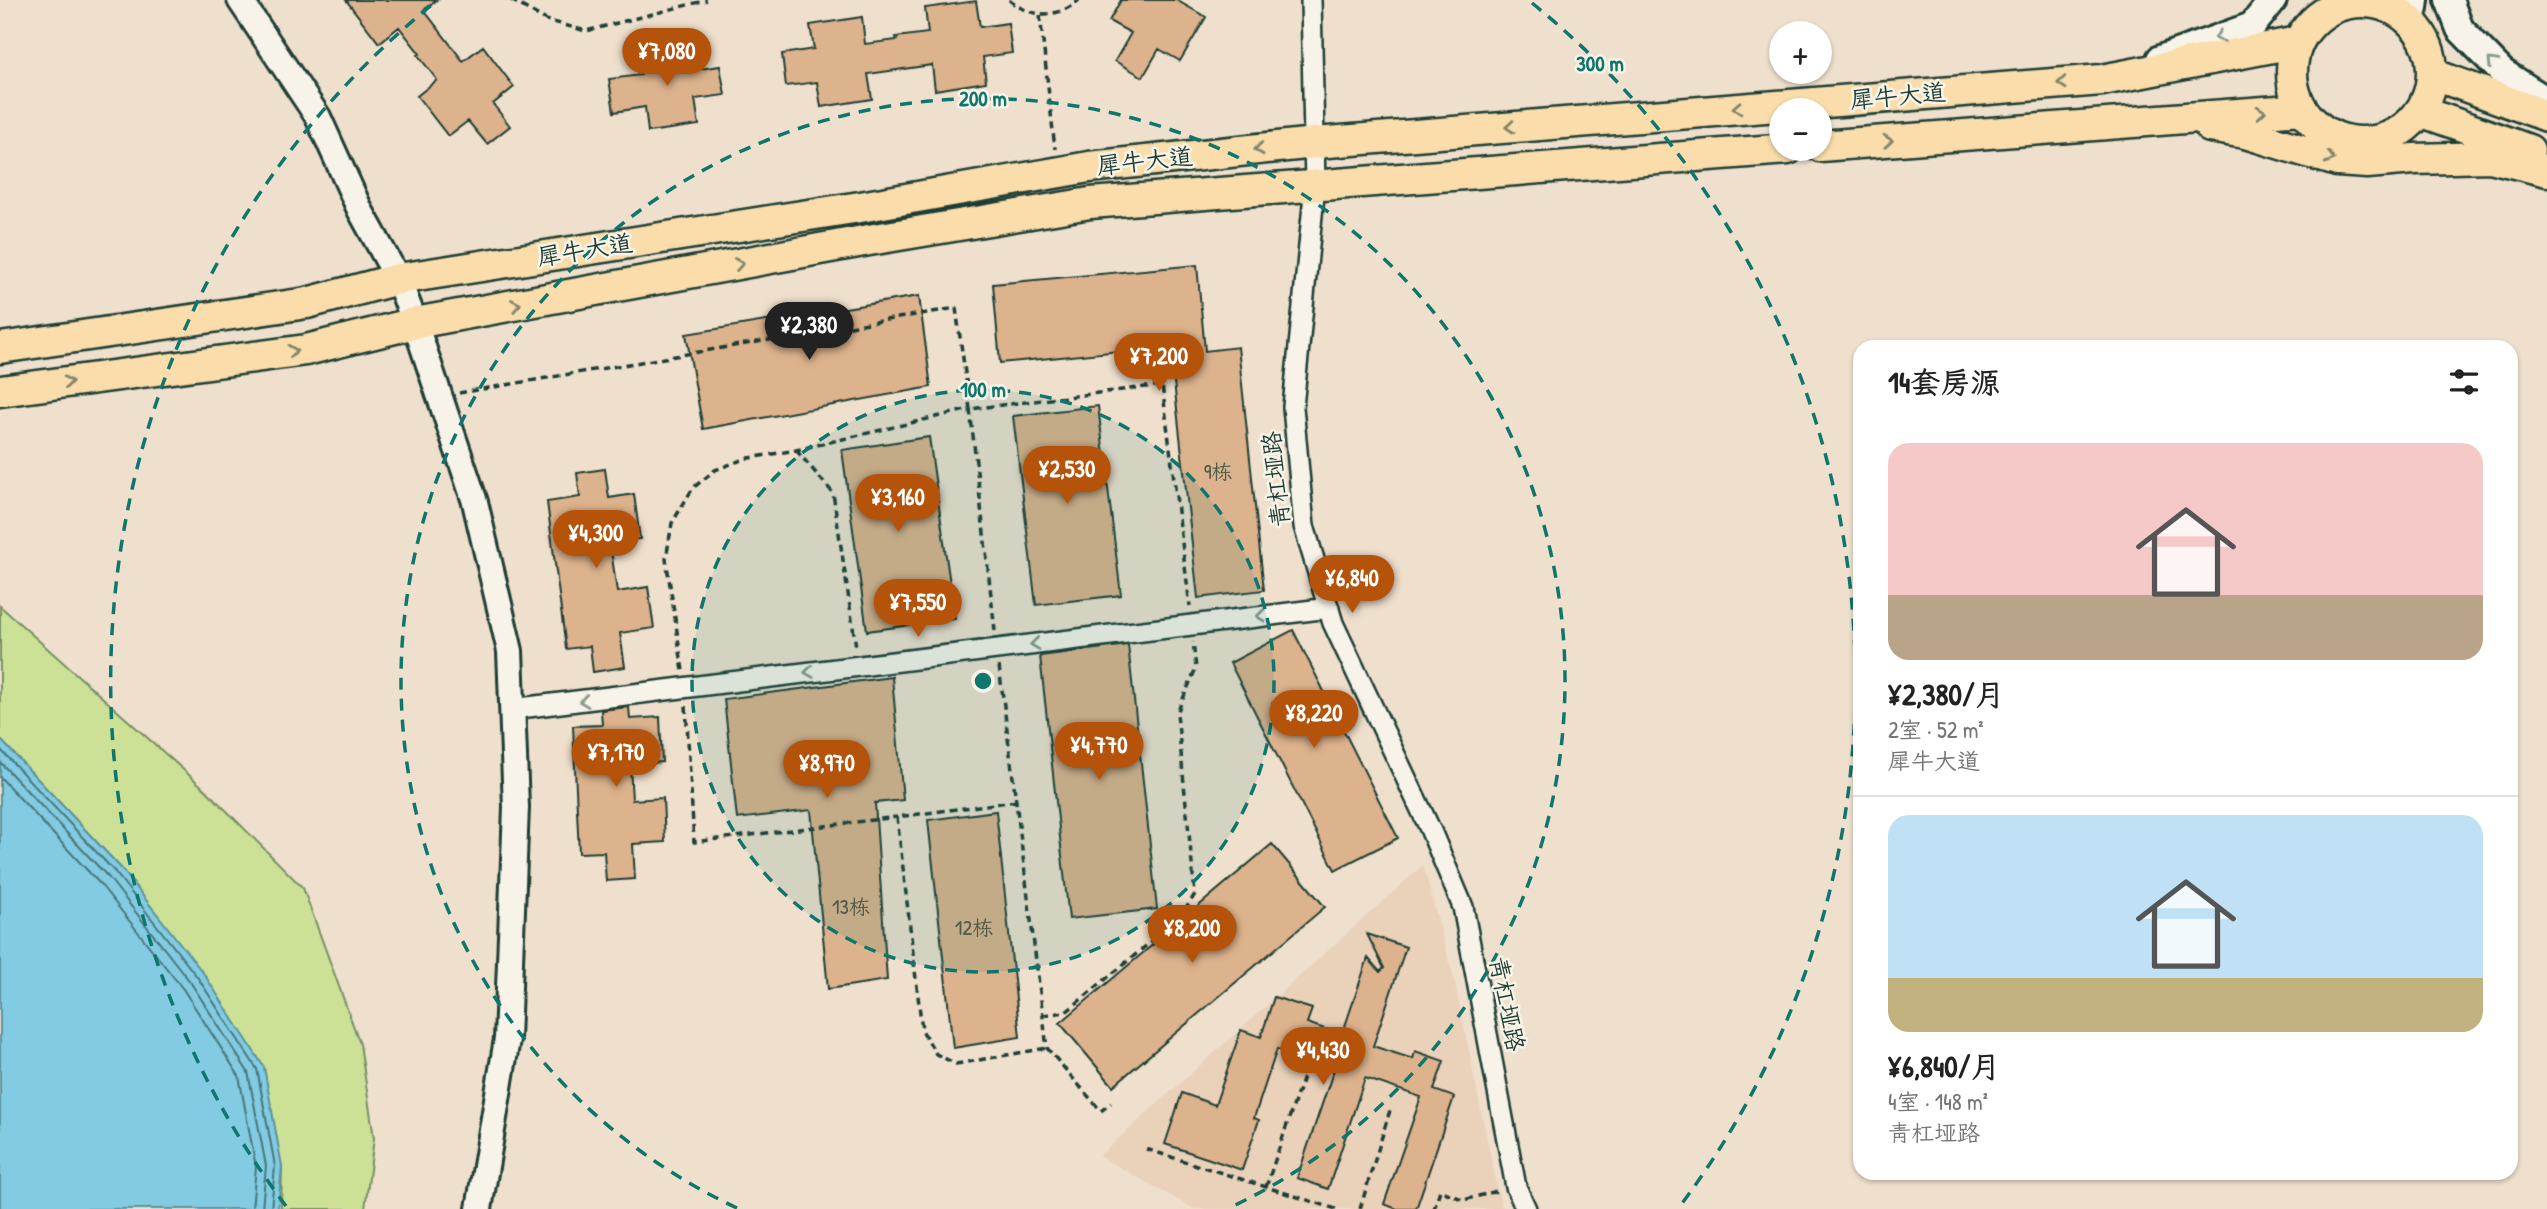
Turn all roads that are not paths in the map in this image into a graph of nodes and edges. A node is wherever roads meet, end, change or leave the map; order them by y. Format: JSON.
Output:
{"nodes":[{"id":1,"x":240,"y":0,"type":"edge"},
{"id":2,"x":1311,"y":0,"type":"edge"},
{"id":3,"x":2273,"y":0,"type":"edge"},
{"id":4,"x":2449,"y":0,"type":"edge"},
{"id":5,"x":2340,"y":3,"type":"edge"},
{"id":6,"x":2414,"y":12,"type":"edge"},
{"id":7,"x":2298,"y":43,"type":"junction"},
{"id":8,"x":2432,"y":74,"type":"junction"},
{"id":9,"x":2102,"y":80,"type":"junction"},
{"id":10,"x":2547,"y":101,"type":"edge"},
{"id":11,"x":2302,"y":109,"type":"junction"},
{"id":12,"x":2420,"y":111,"type":"junction"},
{"id":13,"x":2547,"y":116,"type":"edge"},
{"id":14,"x":2168,"y":120,"type":"junction"},
{"id":15,"x":1315,"y":143,"type":"junction"},
{"id":16,"x":1832,"y":145,"type":"edge"},
{"id":17,"x":1769,"y":150,"type":"edge"},
{"id":18,"x":2547,"y":156,"type":"edge"},
{"id":19,"x":2547,"y":170,"type":"edge"},
{"id":20,"x":1315,"y":185,"type":"junction"},
{"id":21,"x":398,"y":279,"type":"junction"},
{"id":22,"x":415,"y":323,"type":"junction"},
{"id":23,"x":0,"y":348,"type":"edge"},
{"id":24,"x":0,"y":391,"type":"edge"},
{"id":25,"x":1329,"y":608,"type":"junction"},
{"id":26,"x":512,"y":709,"type":"junction"},
{"id":27,"x":479,"y":1209,"type":"edge"},
{"id":28,"x":1526,"y":1209,"type":"edge"}],
"edges":[{"from":1,"to":21,"type":"street"},
{"from":2,"to":15,"type":"street","name":"青杠垭路"},
{"from":3,"to":9,"type":"main road","one_way":true},
{"from":10,"to":4,"type":"main road","one_way":true},
{"from":5,"to":6,"type":"main road"},
{"from":5,"to":7,"type":"main road"},
{"from":6,"to":8,"type":"main road"},
{"from":7,"to":9,"type":"main road","name":"犀牛大道"},
{"from":7,"to":11,"type":"main road"},
{"from":8,"to":12,"type":"main road"},
{"from":8,"to":13,"type":"main road"},
{"from":9,"to":15,"type":"main road","name":"犀牛大道","one_way":true},
{"from":11,"to":12,"type":"main road"},
{"from":14,"to":11,"type":"main road","name":"犀牛大道","one_way":true},
{"from":12,"to":18,"type":"main road"},
{"from":16,"to":14,"type":"main road","name":"犀牛大道","one_way":true},
{"from":14,"to":19,"type":"main road","one_way":true},
{"from":15,"to":20,"type":"street","name":"青杠垭路"},
{"from":15,"to":21,"type":"main road","name":"犀牛大道","one_way":true},
{"from":17,"to":20,"type":"main road","name":"犀牛大道"},
{"from":22,"to":20,"type":"main road","name":"犀牛大道","one_way":true},
{"from":20,"to":25,"type":"street","name":"青杠垭路"},
{"from":21,"to":22,"type":"street"},
{"from":21,"to":23,"type":"main road","name":"犀牛大道"},
{"from":24,"to":22,"type":"main road","name":"犀牛大道","one_way":true},
{"from":22,"to":26,"type":"street"},
{"from":25,"to":26,"type":"street","one_way":true},
{"from":25,"to":28,"type":"street","name":"青杠垭路"},
{"from":26,"to":27,"type":"street"}]}
